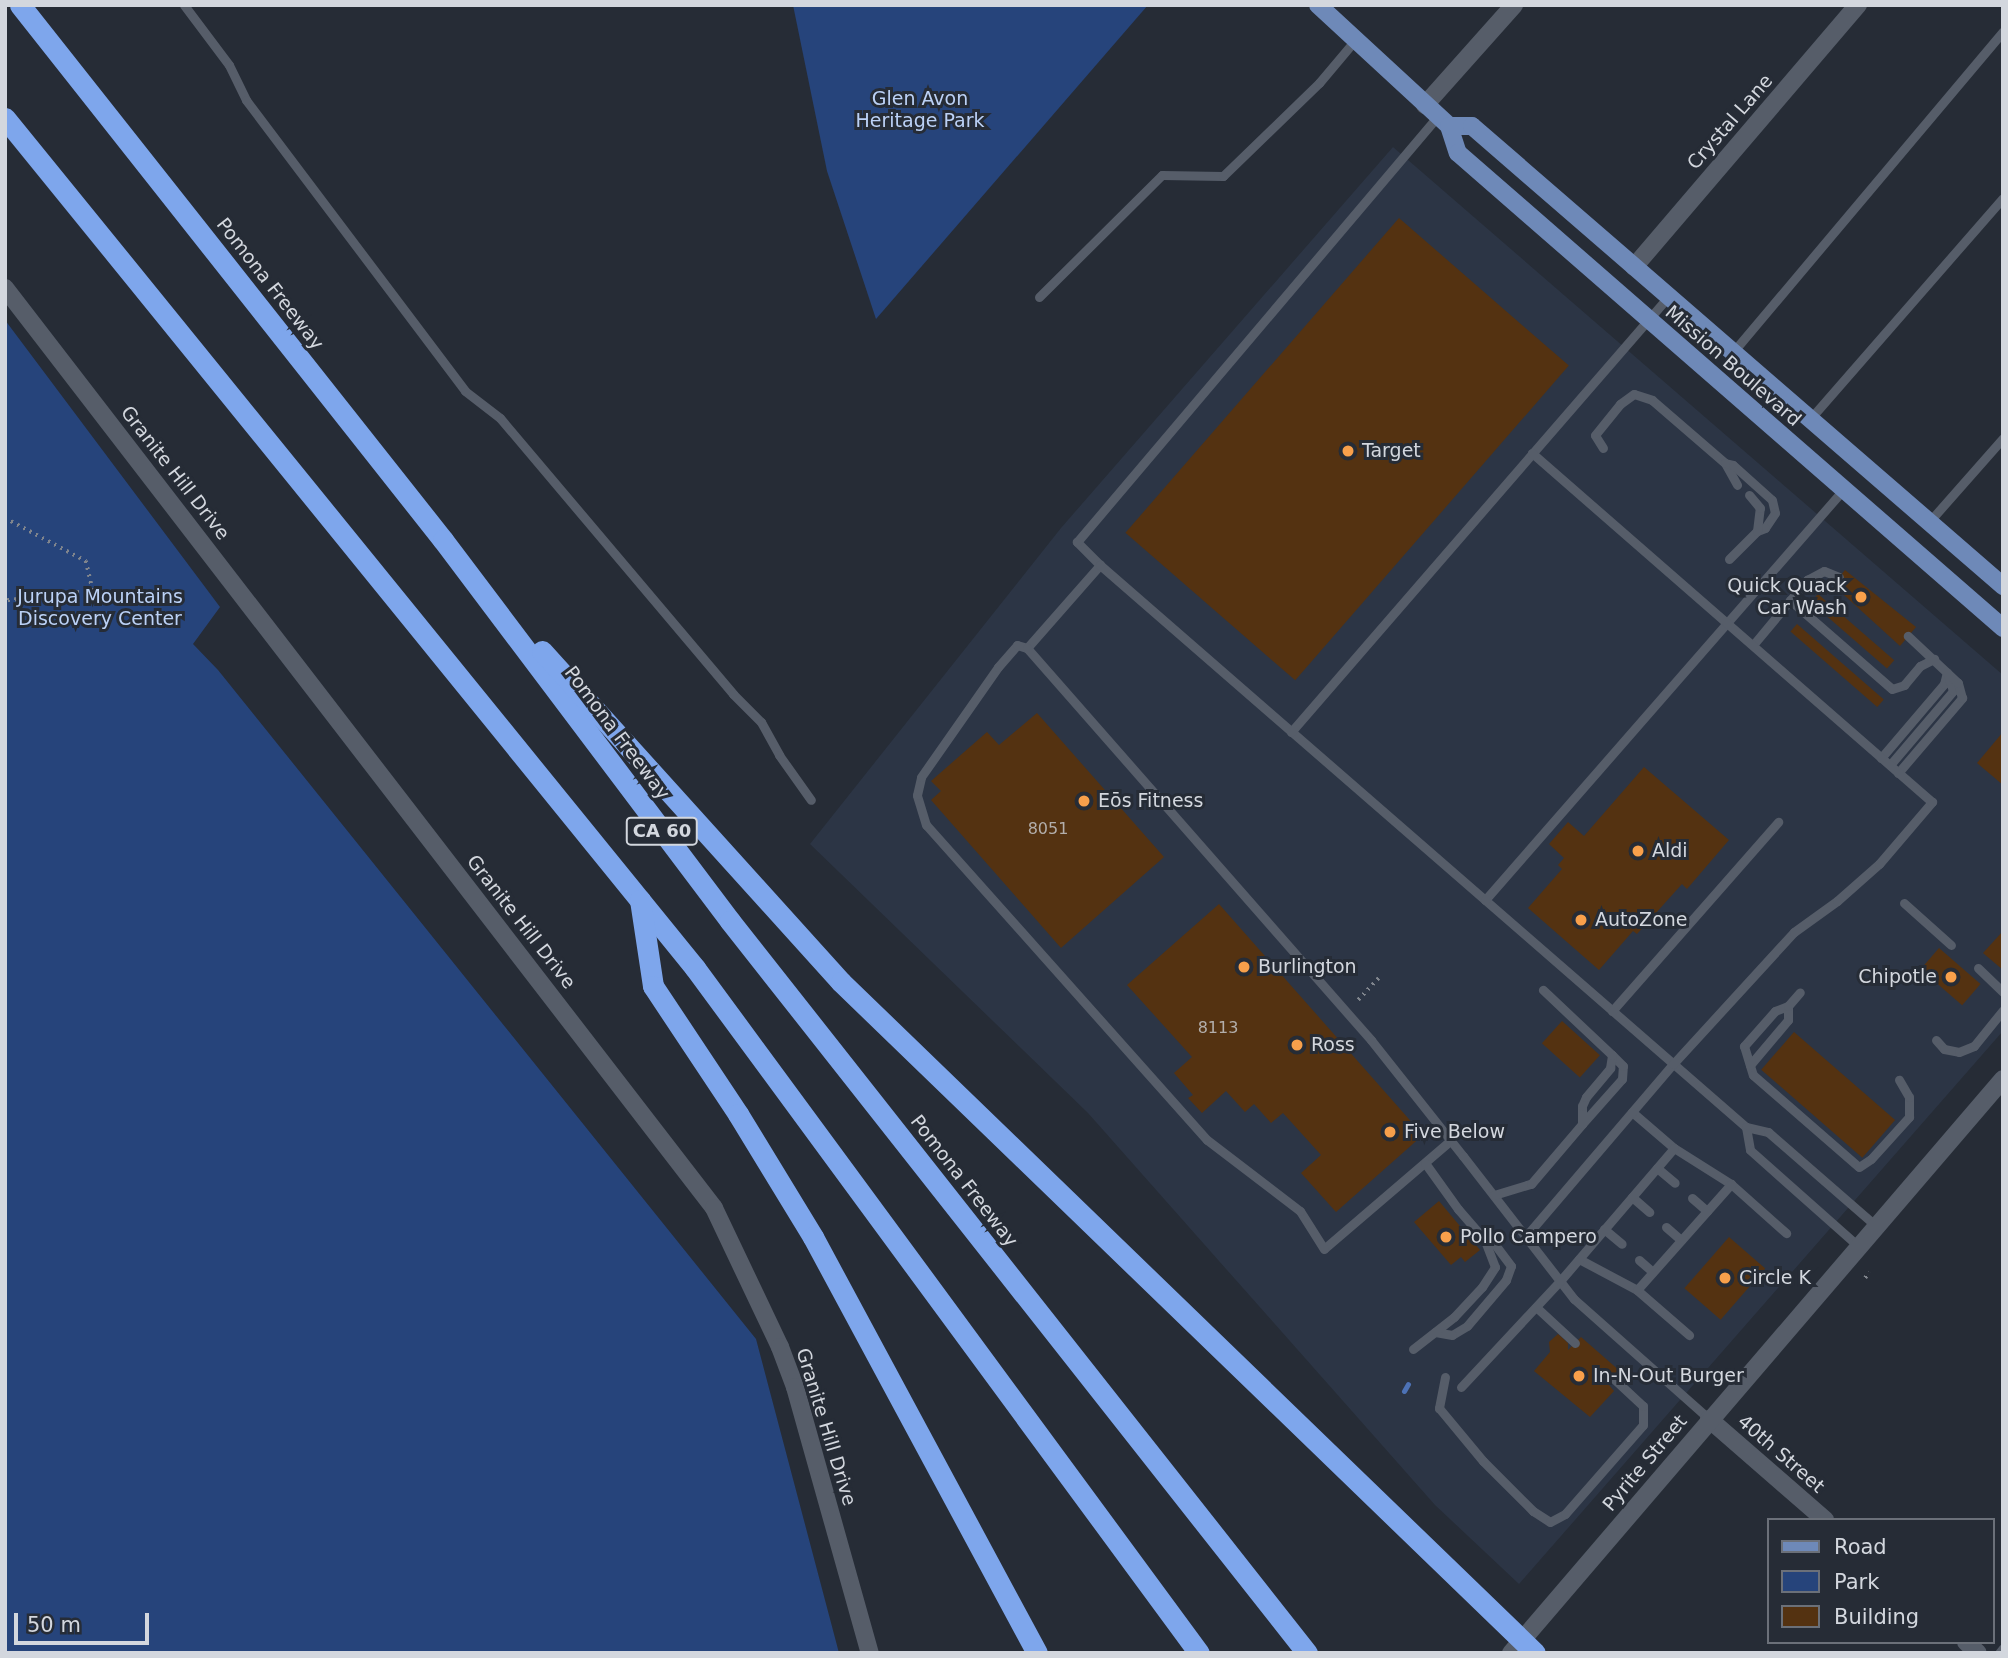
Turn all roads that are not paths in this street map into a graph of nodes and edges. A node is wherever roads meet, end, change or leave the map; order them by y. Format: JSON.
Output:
{"nodes":[{"id":1,"x":20,"y":5,"type":"edge"},
{"id":2,"x":184,"y":5,"type":"edge"},
{"id":3,"x":1318,"y":5,"type":"edge"},
{"id":4,"x":1858,"y":5,"type":"edge"},
{"id":5,"x":1508,"y":7,"type":"edge"},
{"id":6,"x":2003,"y":31,"type":"edge"},
{"id":7,"x":1356,"y":39,"type":"junction"},
{"id":8,"x":1437,"y":116,"type":"junction"},
{"id":9,"x":5,"y":118,"type":"edge"},
{"id":10,"x":2003,"y":198,"type":"edge"},
{"id":11,"x":1634,"y":267,"type":"junction"},
{"id":12,"x":5,"y":288,"type":"edge"},
{"id":13,"x":1039,"y":297,"type":"dead end"},
{"id":14,"x":1668,"y":297,"type":"junction"},
{"id":15,"x":1648,"y":319,"type":"junction"},
{"id":16,"x":1733,"y":352,"type":"junction"},
{"id":17,"x":1810,"y":419,"type":"junction"},
{"id":18,"x":2001,"y":443,"type":"edge"},
{"id":19,"x":1603,"y":448,"type":"dead end"},
{"id":20,"x":1531,"y":453,"type":"junction"},
{"id":21,"x":1725,"y":463,"type":"junction"},
{"id":22,"x":1737,"y":485,"type":"dead end"},
{"id":23,"x":1843,"y":490,"type":"junction"},
{"id":24,"x":1749,"y":495,"type":"dead end"},
{"id":25,"x":1929,"y":522,"type":"junction"},
{"id":26,"x":1757,"y":531,"type":"junction"},
{"id":27,"x":443,"y":540,"type":"junction"},
{"id":28,"x":1729,"y":559,"type":"dead end"},
{"id":29,"x":1100,"y":565,"type":"junction"},
{"id":30,"x":1839,"y":578,"type":"dead end"},
{"id":31,"x":2003,"y":586,"type":"edge"},
{"id":32,"x":1790,"y":600,"type":"junction"},
{"id":33,"x":1727,"y":623,"type":"junction"},
{"id":34,"x":2003,"y":628,"type":"edge"},
{"id":35,"x":1908,"y":636,"type":"dead end"},
{"id":36,"x":1753,"y":645,"type":"junction"},
{"id":37,"x":1027,"y":648,"type":"junction"},
{"id":38,"x":1934,"y":659,"type":"junction"},
{"id":39,"x":1947,"y":670,"type":"junction"},
{"id":40,"x":1291,"y":732,"type":"junction"},
{"id":41,"x":1881,"y":758,"type":"junction"},
{"id":42,"x":1890,"y":765,"type":"junction"},
{"id":43,"x":1898,"y":773,"type":"junction"},
{"id":44,"x":811,"y":800,"type":"dead end"},
{"id":45,"x":1778,"y":822,"type":"dead end"},
{"id":46,"x":640,"y":898,"type":"junction"},
{"id":47,"x":1485,"y":900,"type":"junction"},
{"id":48,"x":1904,"y":903,"type":"dead end"},
{"id":49,"x":1951,"y":945,"type":"dead end"},
{"id":50,"x":1978,"y":968,"type":"dead end"},
{"id":51,"x":1543,"y":990,"type":"dead end"},
{"id":52,"x":1800,"y":992,"type":"dead end"},
{"id":53,"x":2003,"y":992,"type":"edge"},
{"id":54,"x":1788,"y":1006,"type":"junction"},
{"id":55,"x":2003,"y":1010,"type":"edge"},
{"id":56,"x":1612,"y":1011,"type":"junction"},
{"id":57,"x":1936,"y":1040,"type":"dead end"},
{"id":58,"x":1612,"y":1055,"type":"junction"},
{"id":59,"x":1673,"y":1063,"type":"junction"},
{"id":60,"x":1750,"y":1065,"type":"junction"},
{"id":61,"x":2003,"y":1079,"type":"edge"},
{"id":62,"x":1899,"y":1080,"type":"dead end"},
{"id":63,"x":1632,"y":1112,"type":"junction"},
{"id":64,"x":1581,"y":1124,"type":"junction"},
{"id":65,"x":1746,"y":1128,"type":"junction"},
{"id":66,"x":1451,"y":1140,"type":"junction"},
{"id":67,"x":1674,"y":1148,"type":"junction"},
{"id":68,"x":1424,"y":1163,"type":"junction"},
{"id":69,"x":1657,"y":1168,"type":"junction"},
{"id":70,"x":1675,"y":1183,"type":"dead end"},
{"id":71,"x":1731,"y":1184,"type":"junction"},
{"id":72,"x":1494,"y":1195,"type":"junction"},
{"id":73,"x":1632,"y":1197,"type":"junction"},
{"id":74,"x":1692,"y":1198,"type":"dead end"},
{"id":75,"x":1707,"y":1211,"type":"junction"},
{"id":76,"x":1649,"y":1212,"type":"dead end"},
{"id":77,"x":1876,"y":1226,"type":"junction"},
{"id":78,"x":1666,"y":1227,"type":"dead end"},
{"id":79,"x":1604,"y":1229,"type":"junction"},
{"id":80,"x":1786,"y":1233,"type":"dead end"},
{"id":81,"x":1526,"y":1236,"type":"junction"},
{"id":82,"x":1483,"y":1238,"type":"junction"},
{"id":83,"x":1681,"y":1240,"type":"junction"},
{"id":84,"x":1622,"y":1244,"type":"dead end"},
{"id":85,"x":1858,"y":1246,"type":"junction"},
{"id":86,"x":1579,"y":1259,"type":"junction"},
{"id":87,"x":1639,"y":1260,"type":"dead end"},
{"id":88,"x":1653,"y":1272,"type":"junction"},
{"id":89,"x":1560,"y":1281,"type":"junction"},
{"id":90,"x":1637,"y":1290,"type":"junction"},
{"id":91,"x":1536,"y":1307,"type":"junction"},
{"id":92,"x":1435,"y":1332,"type":"junction"},
{"id":93,"x":1689,"y":1335,"type":"dead end"},
{"id":94,"x":1575,"y":1343,"type":"dead end"},
{"id":95,"x":1413,"y":1349,"type":"dead end"},
{"id":96,"x":1445,"y":1377,"type":"dead end"},
{"id":97,"x":1614,"y":1380,"type":"dead end"},
{"id":98,"x":1461,"y":1387,"type":"dead end"},
{"id":99,"x":1709,"y":1419,"type":"junction"},
{"id":100,"x":1823,"y":1518,"type":"edge"},
{"id":101,"x":2003,"y":1648,"type":"edge"},
{"id":102,"x":1523,"y":1649,"type":"edge"},
{"id":103,"x":870,"y":1653,"type":"edge"},
{"id":104,"x":1037,"y":1653,"type":"edge"},
{"id":105,"x":1199,"y":1653,"type":"edge"},
{"id":106,"x":1307,"y":1653,"type":"edge"},
{"id":107,"x":1999,"y":1653,"type":"edge"}],
"edges":[{"from":1,"to":27,"type":"highway","name":"Pomona Freeway","number":"CA 60"},
{"from":2,"to":44,"type":"lane"},
{"from":3,"to":7,"type":"main road","name":"Mission Boulevard"},
{"from":4,"to":11,"type":"street","name":"Crystal Lane"},
{"from":5,"to":8,"type":"street"},
{"from":6,"to":16,"type":"lane"},
{"from":7,"to":8,"type":"main road","name":"Mission Boulevard"},
{"from":7,"to":13,"type":"lane"},
{"from":8,"to":11,"type":"main road","name":"Mission Boulevard"},
{"from":8,"to":15,"type":"main road","name":"Mission Boulevard"},
{"from":8,"to":29,"type":"lane"},
{"from":9,"to":46,"type":"highway","number":"CA 60"},
{"from":10,"to":17,"type":"lane"},
{"from":11,"to":14,"type":"main road","name":"Mission Boulevard"},
{"from":12,"to":103,"type":"street","name":"Granite Hill Drive"},
{"from":14,"to":15,"type":"lane"},
{"from":14,"to":16,"type":"main road","name":"Mission Boulevard"},
{"from":15,"to":20,"type":"lane"},
{"from":15,"to":23,"type":"main road","name":"Mission Boulevard"},
{"from":16,"to":17,"type":"main road","name":"Mission Boulevard"},
{"from":17,"to":25,"type":"main road","name":"Mission Boulevard"},
{"from":18,"to":25,"type":"lane"},
{"from":19,"to":21,"type":"lane"},
{"from":20,"to":33,"type":"lane"},
{"from":20,"to":40,"type":"lane"},
{"from":21,"to":22,"type":"lane"},
{"from":21,"to":26,"type":"lane"},
{"from":23,"to":33,"type":"lane"},
{"from":23,"to":34,"type":"main road","name":"Mission Boulevard"},
{"from":24,"to":26,"type":"lane"},
{"from":25,"to":31,"type":"main road","name":"Mission Boulevard"},
{"from":26,"to":28,"type":"lane"},
{"from":27,"to":102,"type":"highway"},
{"from":27,"to":106,"type":"highway","name":"Pomona Freeway","number":"CA 60"},
{"from":29,"to":37,"type":"lane"},
{"from":29,"to":40,"type":"lane"},
{"from":30,"to":32,"type":"lane"},
{"from":32,"to":36,"type":"lane"},
{"from":32,"to":38,"type":"lane"},
{"from":33,"to":36,"type":"lane"},
{"from":33,"to":47,"type":"lane"},
{"from":35,"to":38,"type":"lane"},
{"from":36,"to":41,"type":"lane"},
{"from":37,"to":66,"type":"lane"},
{"from":37,"to":68,"type":"lane"},
{"from":38,"to":39,"type":"lane"},
{"from":39,"to":41,"type":"lane"},
{"from":39,"to":42,"type":"lane"},
{"from":39,"to":43,"type":"lane"},
{"from":40,"to":47,"type":"lane"},
{"from":41,"to":42,"type":"lane"},
{"from":42,"to":43,"type":"lane"},
{"from":43,"to":59,"type":"lane"},
{"from":45,"to":56,"type":"lane"},
{"from":46,"to":104,"type":"highway"},
{"from":46,"to":105,"type":"highway","number":"CA 60"},
{"from":47,"to":56,"type":"lane"},
{"from":48,"to":49,"type":"lane"},
{"from":50,"to":53,"type":"lane"},
{"from":51,"to":58,"type":"lane"},
{"from":52,"to":54,"type":"lane"},
{"from":54,"to":60,"type":"lane"},
{"from":54,"to":60,"type":"lane"},
{"from":55,"to":57,"type":"lane"},
{"from":56,"to":59,"type":"lane"},
{"from":58,"to":64,"type":"lane"},
{"from":58,"to":64,"type":"lane"},
{"from":59,"to":63,"type":"lane"},
{"from":59,"to":65,"type":"lane"},
{"from":60,"to":62,"type":"lane"},
{"from":61,"to":77,"type":"street","name":"Pyrite Street"},
{"from":63,"to":67,"type":"lane"},
{"from":63,"to":81,"type":"lane"},
{"from":64,"to":72,"type":"lane"},
{"from":65,"to":77,"type":"lane"},
{"from":65,"to":85,"type":"lane"},
{"from":66,"to":68,"type":"lane"},
{"from":66,"to":72,"type":"lane"},
{"from":67,"to":69,"type":"lane"},
{"from":67,"to":71,"type":"lane"},
{"from":68,"to":82,"type":"lane"},
{"from":69,"to":70,"type":"lane"},
{"from":69,"to":73,"type":"lane"},
{"from":71,"to":75,"type":"lane"},
{"from":71,"to":80,"type":"lane"},
{"from":72,"to":81,"type":"lane"},
{"from":73,"to":76,"type":"lane"},
{"from":73,"to":79,"type":"lane"},
{"from":74,"to":75,"type":"lane"},
{"from":75,"to":83,"type":"lane"},
{"from":77,"to":85,"type":"street","name":"Pyrite Street"},
{"from":78,"to":83,"type":"lane"},
{"from":79,"to":84,"type":"lane"},
{"from":79,"to":86,"type":"lane"},
{"from":81,"to":89,"type":"lane"},
{"from":82,"to":92,"type":"lane"},
{"from":82,"to":92,"type":"lane"},
{"from":83,"to":88,"type":"lane"},
{"from":85,"to":99,"type":"street","name":"Pyrite Street"},
{"from":86,"to":89,"type":"lane"},
{"from":86,"to":90,"type":"lane"},
{"from":87,"to":88,"type":"lane"},
{"from":88,"to":90,"type":"lane"},
{"from":89,"to":91,"type":"lane"},
{"from":89,"to":99,"type":"lane"},
{"from":90,"to":93,"type":"lane"},
{"from":91,"to":94,"type":"lane"},
{"from":91,"to":98,"type":"lane"},
{"from":92,"to":95,"type":"lane"},
{"from":96,"to":97,"type":"lane"},
{"from":99,"to":100,"type":"street","name":"40th Street"},
{"from":99,"to":102,"type":"street","name":"Pyrite Street"},
{"from":101,"to":107,"type":"lane"}]}
